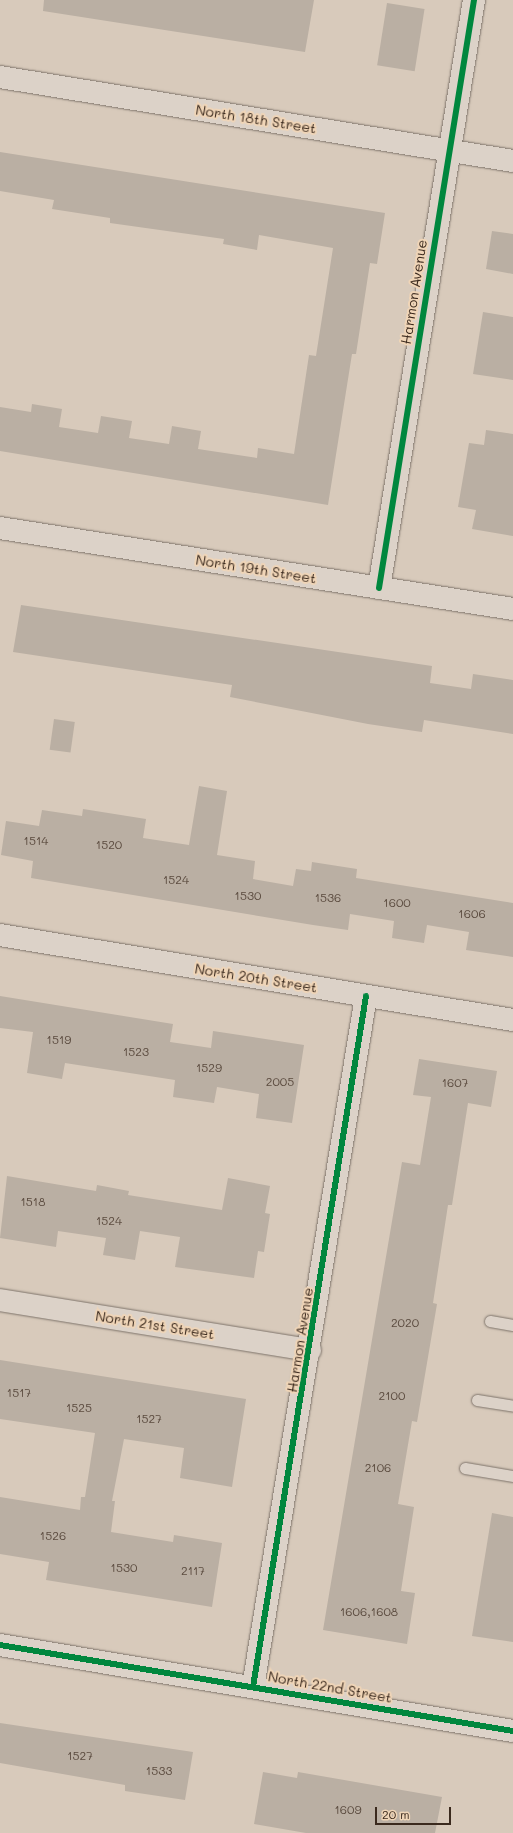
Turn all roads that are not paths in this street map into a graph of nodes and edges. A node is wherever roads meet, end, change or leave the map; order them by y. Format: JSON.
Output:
{"nodes":[{"id":1,"x":474,"y":0,"type":"edge"},
{"id":2,"x":0,"y":77,"type":"edge"},
{"id":3,"x":450,"y":151,"type":"junction"},
{"id":4,"x":513,"y":161,"type":"edge"},
{"id":5,"x":0,"y":528,"type":"edge"},
{"id":6,"x":379,"y":588,"type":"junction"},
{"id":7,"x":513,"y":609,"type":"edge"},
{"id":8,"x":0,"y":935,"type":"edge"},
{"id":9,"x":366,"y":996,"type":"junction"},
{"id":10,"x":513,"y":1020,"type":"edge"},
{"id":11,"x":0,"y":1300,"type":"edge"},
{"id":12,"x":490,"y":1321,"type":"dead end"},
{"id":13,"x":513,"y":1324,"type":"edge"},
{"id":14,"x":310,"y":1350,"type":"junction"},
{"id":15,"x":477,"y":1400,"type":"dead end"},
{"id":16,"x":513,"y":1406,"type":"edge"},
{"id":17,"x":465,"y":1468,"type":"dead end"},
{"id":18,"x":513,"y":1476,"type":"edge"},
{"id":19,"x":0,"y":1645,"type":"edge"},
{"id":20,"x":253,"y":1687,"type":"junction"},
{"id":21,"x":513,"y":1731,"type":"edge"}],
"edges":[{"from":1,"to":3,"type":"street","name":"Harmon Avenue"},
{"from":2,"to":3,"type":"street","name":"North 18th Street"},
{"from":3,"to":4,"type":"street","name":"North 18th Street"},
{"from":3,"to":6,"type":"street","name":"Harmon Avenue"},
{"from":5,"to":6,"type":"street","name":"North 19th Street"},
{"from":6,"to":7,"type":"street","name":"North 19th Street"},
{"from":8,"to":9,"type":"street","name":"North 20th Street"},
{"from":9,"to":10,"type":"street","name":"North 20th Street"},
{"from":9,"to":14,"type":"street","name":"Harmon Avenue"},
{"from":11,"to":14,"type":"street","name":"North 21st Street"},
{"from":12,"to":13,"type":"lane"},
{"from":14,"to":20,"type":"street","name":"Harmon Avenue"},
{"from":15,"to":16,"type":"lane"},
{"from":17,"to":18,"type":"lane"},
{"from":19,"to":20,"type":"street","name":"North 22nd Street"},
{"from":20,"to":21,"type":"street","name":"North 22nd Street"}]}
